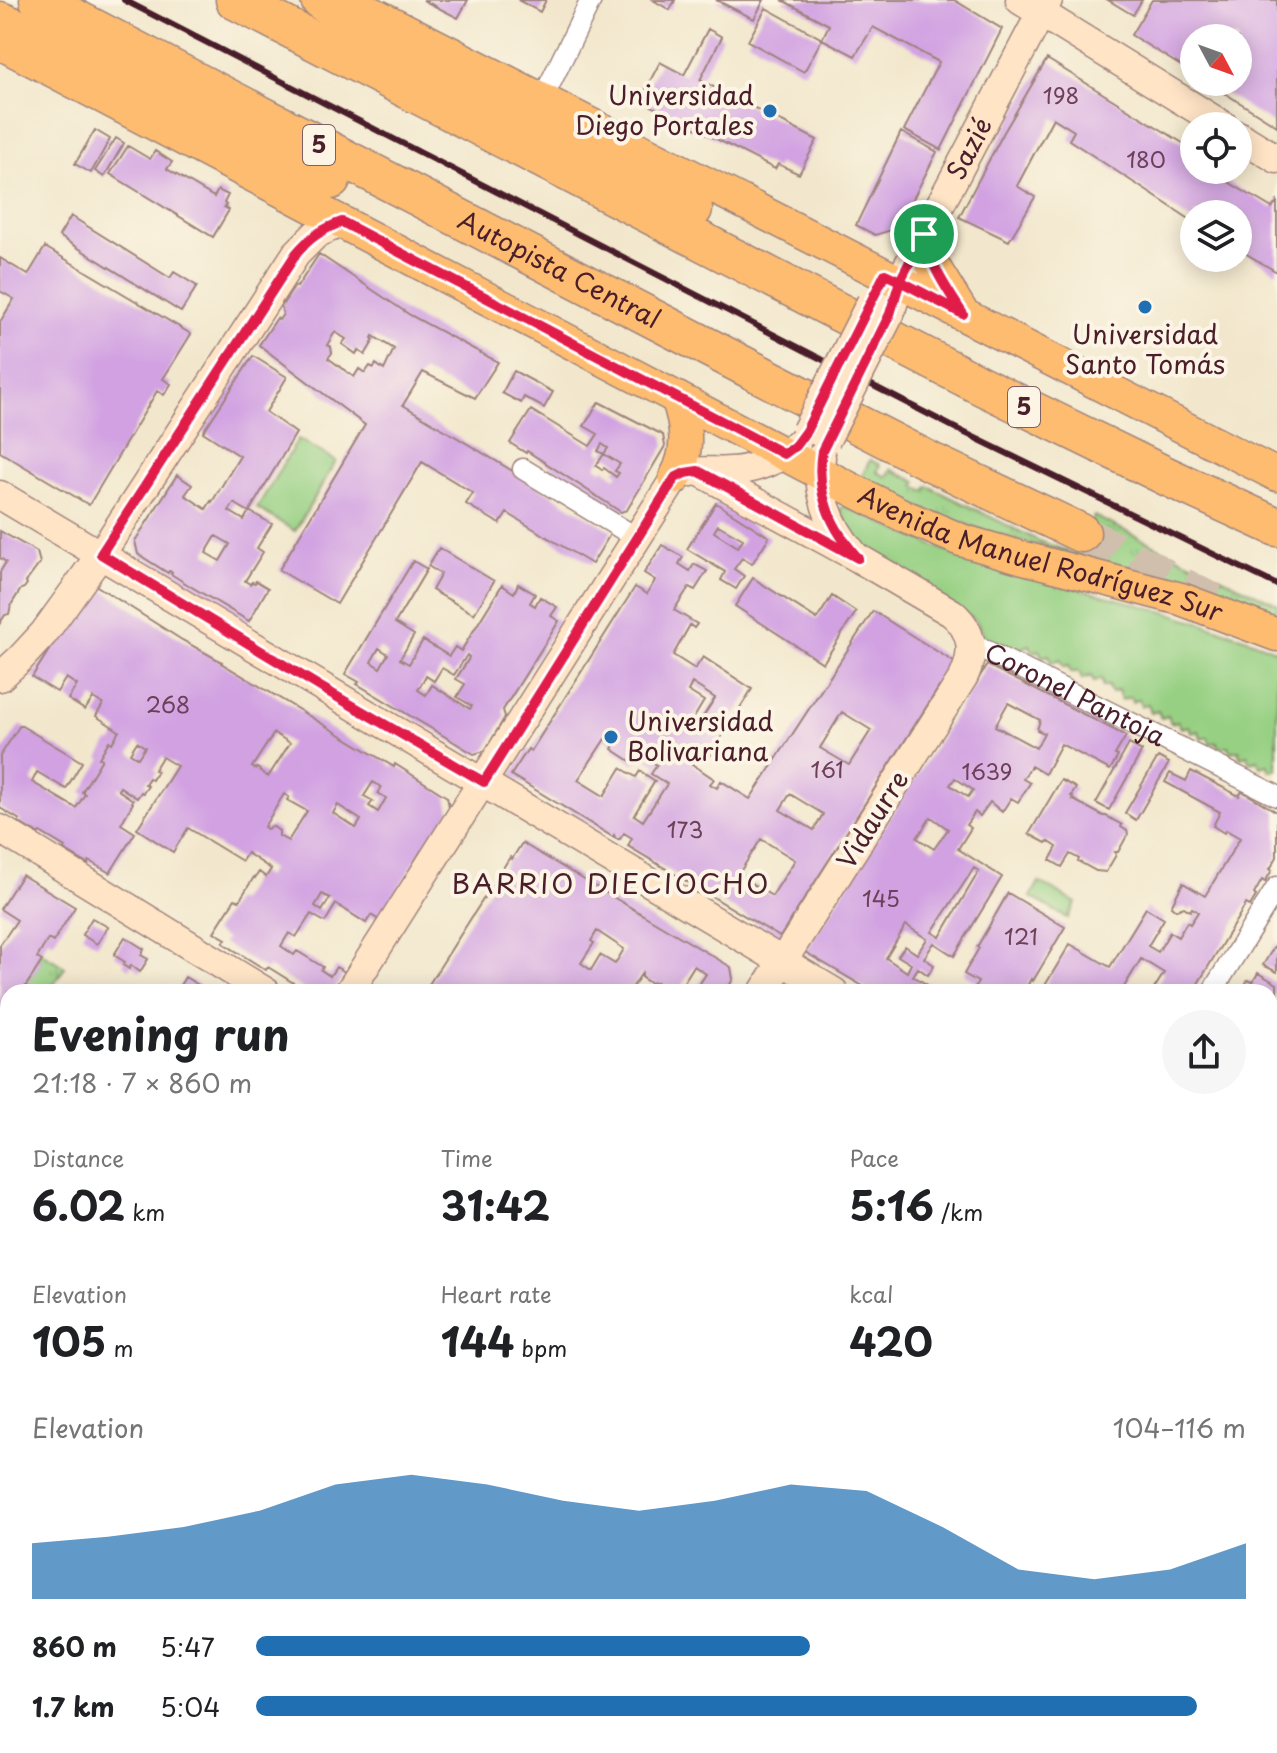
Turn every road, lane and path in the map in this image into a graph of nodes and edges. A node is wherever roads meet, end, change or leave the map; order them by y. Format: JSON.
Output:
{"nodes":[{"id":1,"x":39,"y":0,"type":"edge"},
{"id":2,"x":235,"y":0,"type":"edge"},
{"id":3,"x":320,"y":0,"type":"edge"},
{"id":4,"x":347,"y":0,"type":"edge"},
{"id":5,"x":591,"y":0,"type":"edge"},
{"id":6,"x":1036,"y":4,"type":"edge"},
{"id":7,"x":0,"y":21,"type":"edge"},
{"id":8,"x":0,"y":43,"type":"edge"},
{"id":9,"x":542,"y":100,"type":"junction"},
{"id":10,"x":1202,"y":112,"type":"edge"},
{"id":11,"x":1252,"y":144,"type":"edge"},
{"id":12,"x":1277,"y":159,"type":"edge"},
{"id":13,"x":342,"y":222,"type":"junction"},
{"id":14,"x":924,"y":234,"type":"junction"},
{"id":15,"x":775,"y":278,"type":"junction"},
{"id":16,"x":599,"y":290,"type":"junction"},
{"id":17,"x":886,"y":293,"type":"junction"},
{"id":18,"x":963,"y":314,"type":"junction"},
{"id":19,"x":677,"y":398,"type":"junction"},
{"id":20,"x":805,"y":442,"type":"junction"},
{"id":21,"x":523,"y":469,"type":"dead end"},
{"id":22,"x":820,"y":473,"type":"junction"},
{"id":23,"x":686,"y":474,"type":"junction"},
{"id":24,"x":1277,"y":475,"type":"edge"},
{"id":25,"x":0,"y":495,"type":"edge"},
{"id":26,"x":1277,"y":527,"type":"edge"},
{"id":27,"x":1081,"y":533,"type":"tunnel mouth"},
{"id":28,"x":637,"y":538,"type":"junction"},
{"id":29,"x":101,"y":554,"type":"junction"},
{"id":30,"x":858,"y":558,"type":"junction"},
{"id":31,"x":1277,"y":635,"type":"edge"},
{"id":32,"x":971,"y":643,"type":"junction"},
{"id":33,"x":0,"y":677,"type":"edge"},
{"id":34,"x":484,"y":782,"type":"junction"},
{"id":35,"x":1277,"y":796,"type":"edge"},
{"id":36,"x":0,"y":829,"type":"edge"},
{"id":37,"x":1277,"y":887,"type":"edge"},
{"id":38,"x":783,"y":961,"type":"junction"},
{"id":39,"x":253,"y":984,"type":"edge"},
{"id":40,"x":354,"y":984,"type":"edge"},
{"id":41,"x":768,"y":984,"type":"edge"},
{"id":42,"x":821,"y":984,"type":"edge"},
{"id":43,"x":1217,"y":984,"type":"edge"}],
"edges":[{"from":1,"to":16,"type":"highway","name":"Autopista Central","number":"5"},
{"from":2,"to":15,"type":"highway","number":"5"},
{"from":3,"to":15,"type":"highway"},
{"from":4,"to":9,"type":"main road"},
{"from":5,"to":9,"type":"street"},
{"from":6,"to":10,"type":"street"},
{"from":6,"to":14,"type":"street","name":"Sazié"},
{"from":7,"to":16,"type":"highway"},
{"from":8,"to":13,"type":"main road","name":"Avenida Manuel Rodríguez Sur"},
{"from":9,"to":17,"type":"main road"},
{"from":11,"to":12,"type":"street"},
{"from":13,"to":19,"type":"main road","name":"Avenida Manuel Rodríguez Sur"},
{"from":13,"to":29,"type":"street"},
{"from":14,"to":17,"type":"street","name":"Sazié"},
{"from":14,"to":18,"type":"main road"},
{"from":15,"to":26,"type":"highway","number":"5"},
{"from":16,"to":27,"type":"highway","name":"Autopista Central","number":"5"},
{"from":17,"to":18,"type":"main road"},
{"from":17,"to":20,"type":"street","name":"Sazié","bridge":true},
{"from":18,"to":24,"type":"main road"},
{"from":19,"to":20,"type":"main road","name":"Avenida Manuel Rodríguez Sur"},
{"from":19,"to":23,"type":"main road"},
{"from":20,"to":22,"type":"main road","name":"Avenida Manuel Rodríguez Sur"},
{"from":20,"to":23,"type":"street"},
{"from":21,"to":28,"type":"street"},
{"from":22,"to":30,"type":"street"},
{"from":22,"to":31,"type":"main road","name":"Avenida Manuel Rodríguez Sur"},
{"from":23,"to":28,"type":"street"},
{"from":23,"to":30,"type":"street","name":"Coronel Pantoja"},
{"from":25,"to":29,"type":"street"},
{"from":28,"to":34,"type":"street"},
{"from":29,"to":33,"type":"street"},
{"from":29,"to":34,"type":"street"},
{"from":30,"to":32,"type":"street","name":"Coronel Pantoja"},
{"from":32,"to":35,"type":"street","name":"Coronel Pantoja"},
{"from":32,"to":38,"type":"street","name":"Vidaurre"},
{"from":34,"to":38,"type":"street"},
{"from":34,"to":40,"type":"street"},
{"from":36,"to":39,"type":"street"},
{"from":37,"to":43,"type":"street"},
{"from":38,"to":41,"type":"street","name":"Vidaurre"},
{"from":38,"to":42,"type":"street"}]}
